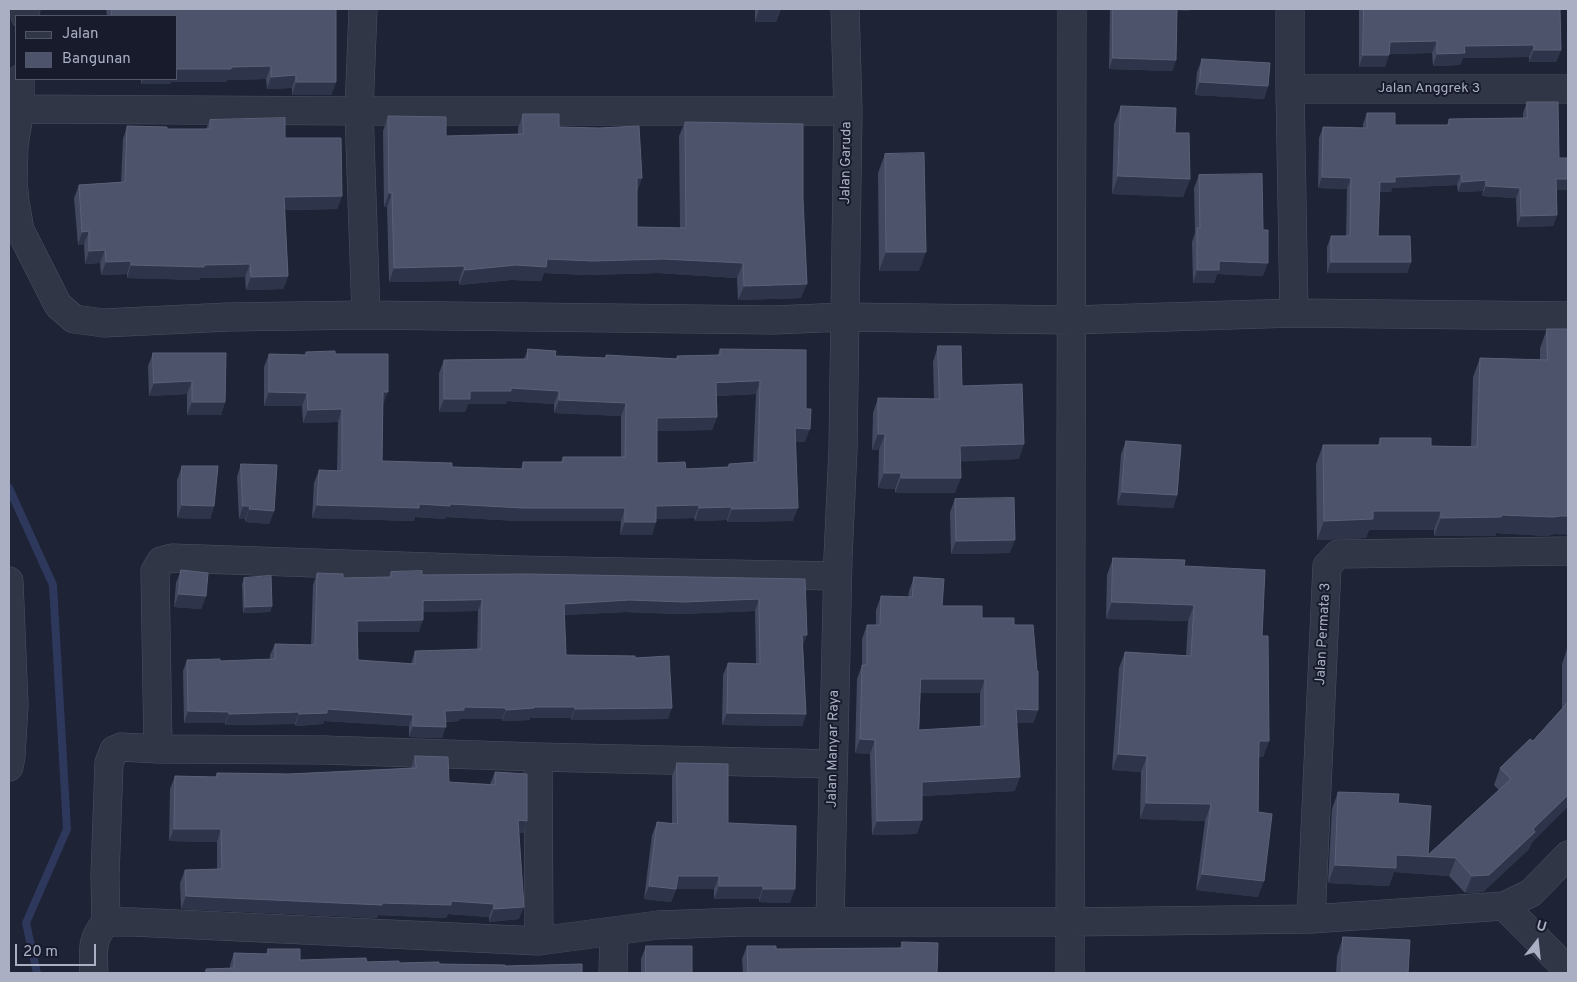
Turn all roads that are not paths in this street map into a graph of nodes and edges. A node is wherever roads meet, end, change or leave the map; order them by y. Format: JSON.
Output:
{"nodes":[{"id":1,"x":363,"y":9,"type":"edge"},
{"id":2,"x":846,"y":9,"type":"edge"},
{"id":3,"x":1072,"y":9,"type":"edge"},
{"id":4,"x":1290,"y":9,"type":"edge"},
{"id":5,"x":20,"y":80,"type":"edge"},
{"id":6,"x":1290,"y":89,"type":"junction"},
{"id":7,"x":1568,"y":89,"type":"edge"},
{"id":8,"x":20,"y":109,"type":"junction"},
{"id":9,"x":359,"y":111,"type":"junction"},
{"id":10,"x":848,"y":111,"type":"junction"},
{"id":11,"x":1294,"y":313,"type":"junction"},
{"id":12,"x":366,"y":315,"type":"junction"},
{"id":13,"x":1568,"y":316,"type":"edge"},
{"id":14,"x":844,"y":317,"type":"junction"},
{"id":15,"x":1072,"y":320,"type":"junction"},
{"id":16,"x":1568,"y":551,"type":"edge"},
{"id":17,"x":838,"y":576,"type":"junction"},
{"id":18,"x":9,"y":581,"type":"edge"},
{"id":19,"x":12,"y":705,"type":"edge"},
{"id":20,"x":158,"y":749,"type":"junction"},
{"id":21,"x":538,"y":758,"type":"junction"},
{"id":22,"x":833,"y":764,"type":"junction"},
{"id":23,"x":9,"y":766,"type":"edge"},
{"id":24,"x":1568,"y":855,"type":"edge"},
{"id":25,"x":1504,"y":906,"type":"junction"},
{"id":26,"x":1311,"y":919,"type":"junction"},
{"id":27,"x":106,"y":922,"type":"junction"},
{"id":28,"x":830,"y":922,"type":"junction"},
{"id":29,"x":1070,"y":922,"type":"junction"},
{"id":30,"x":614,"y":932,"type":"junction"},
{"id":31,"x":538,"y":941,"type":"junction"},
{"id":32,"x":1568,"y":970,"type":"edge"},
{"id":33,"x":94,"y":973,"type":"edge"},
{"id":34,"x":613,"y":973,"type":"edge"},
{"id":35,"x":1070,"y":973,"type":"edge"}],
"edges":[{"from":1,"to":9,"type":"street"},
{"from":2,"to":10,"type":"street","name":"Jalan Garuda"},
{"from":3,"to":15,"type":"street"},
{"from":4,"to":6,"type":"street"},
{"from":5,"to":8,"type":"street"},
{"from":6,"to":7,"type":"street","name":"Jalan Anggrek 3"},
{"from":6,"to":11,"type":"street"},
{"from":8,"to":9,"type":"street"},
{"from":8,"to":12,"type":"street"},
{"from":9,"to":10,"type":"street"},
{"from":9,"to":12,"type":"street"},
{"from":10,"to":14,"type":"street","name":"Jalan Garuda"},
{"from":11,"to":13,"type":"street"},
{"from":11,"to":15,"type":"street"},
{"from":12,"to":14,"type":"street"},
{"from":14,"to":15,"type":"street"},
{"from":14,"to":17,"type":"street","name":"Jalan Garuda"},
{"from":15,"to":29,"type":"street"},
{"from":16,"to":26,"type":"street","name":"Jalan Permata 3"},
{"from":17,"to":20,"type":"street"},
{"from":17,"to":22,"type":"street","name":"Jalan Manyar Raya"},
{"from":18,"to":19,"type":"street"},
{"from":19,"to":23,"type":"street"},
{"from":20,"to":21,"type":"street"},
{"from":20,"to":27,"type":"street"},
{"from":21,"to":22,"type":"street"},
{"from":21,"to":31,"type":"street"},
{"from":22,"to":28,"type":"street","name":"Jalan Manyar Raya"},
{"from":24,"to":25,"type":"street"},
{"from":25,"to":26,"type":"street"},
{"from":25,"to":32,"type":"street"},
{"from":26,"to":29,"type":"street"},
{"from":27,"to":31,"type":"street"},
{"from":27,"to":33,"type":"street"},
{"from":28,"to":29,"type":"street"},
{"from":28,"to":30,"type":"street"},
{"from":29,"to":35,"type":"street"},
{"from":30,"to":31,"type":"street"},
{"from":30,"to":34,"type":"street"}]}
